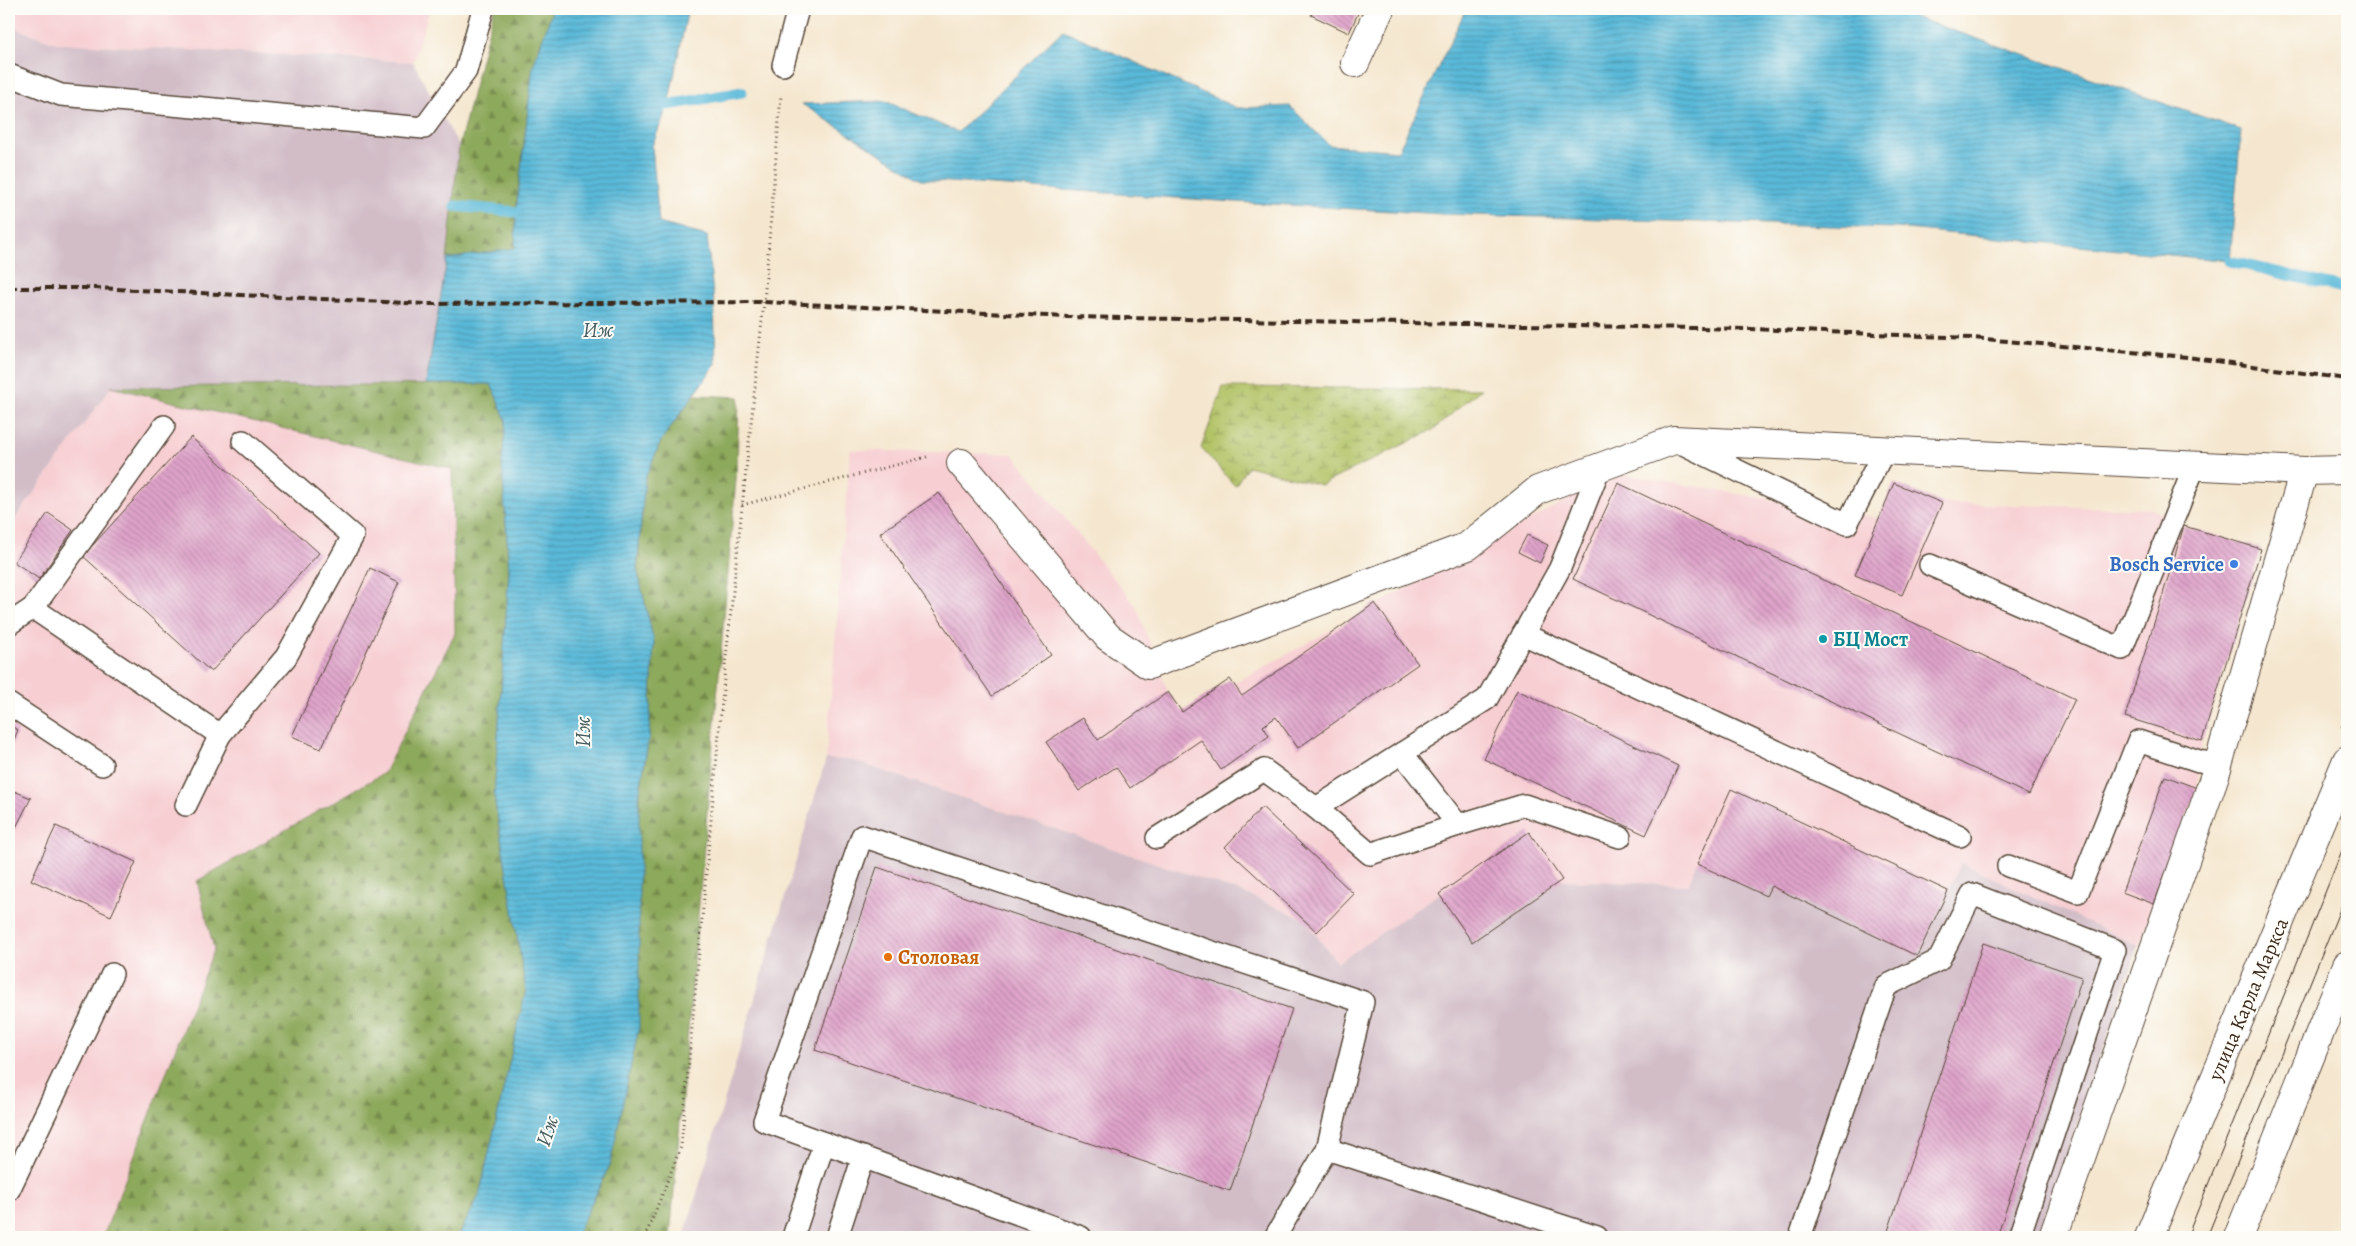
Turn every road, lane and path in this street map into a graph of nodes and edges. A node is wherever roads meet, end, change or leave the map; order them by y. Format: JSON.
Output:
{"nodes":[{"id":1,"x":483,"y":9,"type":"edge"},
{"id":2,"x":798,"y":9,"type":"edge"},
{"id":3,"x":1380,"y":9,"type":"edge"},
{"id":4,"x":1355,"y":64,"type":"dead end"},
{"id":5,"x":783,"y":65,"type":"joint"},
{"id":6,"x":9,"y":75,"type":"edge"},
{"id":7,"x":164,"y":426,"type":"dead end"},
{"id":8,"x":1674,"y":440,"type":"junction"},
{"id":9,"x":243,"y":441,"type":"dead end"},
{"id":10,"x":1884,"y":451,"type":"junction"},
{"id":11,"x":960,"y":463,"type":"joint"},
{"id":12,"x":2195,"y":465,"type":"junction"},
{"id":13,"x":1600,"y":467,"type":"junction"},
{"id":14,"x":2347,"y":470,"type":"edge"},
{"id":15,"x":2304,"y":471,"type":"junction"},
{"id":16,"x":742,"y":505,"type":"junction"},
{"id":17,"x":1930,"y":565,"type":"dead end"},
{"id":18,"x":33,"y":608,"type":"junction"},
{"id":19,"x":9,"y":624,"type":"edge"},
{"id":20,"x":1523,"y":634,"type":"junction"},
{"id":21,"x":9,"y":704,"type":"edge"},
{"id":22,"x":220,"y":735,"type":"junction"},
{"id":23,"x":1402,"y":754,"type":"junction"},
{"id":24,"x":2347,"y":760,"type":"edge"},
{"id":25,"x":102,"y":765,"type":"dead end"},
{"id":26,"x":2216,"y":769,"type":"junction"},
{"id":27,"x":186,"y":805,"type":"dead end"},
{"id":28,"x":1316,"y":808,"type":"junction"},
{"id":29,"x":1458,"y":825,"type":"junction"},
{"id":30,"x":1960,"y":836,"type":"dead end"},
{"id":31,"x":1157,"y":838,"type":"dead end"},
{"id":32,"x":1620,"y":838,"type":"dead end"},
{"id":33,"x":2008,"y":866,"type":"dead end"},
{"id":34,"x":2347,"y":965,"type":"edge"},
{"id":35,"x":112,"y":974,"type":"dead end"},
{"id":36,"x":824,"y":1143,"type":"junction"},
{"id":37,"x":1327,"y":1149,"type":"junction"},
{"id":38,"x":863,"y":1157,"type":"junction"},
{"id":39,"x":9,"y":1190,"type":"edge"},
{"id":40,"x":2254,"y":1196,"type":"junction"},
{"id":41,"x":645,"y":1237,"type":"edge"},
{"id":42,"x":793,"y":1237,"type":"edge"},
{"id":43,"x":837,"y":1237,"type":"edge"},
{"id":44,"x":1081,"y":1237,"type":"edge"},
{"id":45,"x":1275,"y":1237,"type":"edge"},
{"id":46,"x":1597,"y":1237,"type":"edge"},
{"id":47,"x":1800,"y":1237,"type":"edge"},
{"id":48,"x":2019,"y":1237,"type":"edge"},
{"id":49,"x":2053,"y":1237,"type":"edge"},
{"id":50,"x":2148,"y":1237,"type":"edge"},
{"id":51,"x":2238,"y":1237,"type":"edge"},
{"id":52,"x":2244,"y":1237,"type":"edge"}],
"edges":[{"from":1,"to":6,"type":"lane"},
{"from":2,"to":5,"type":"lane"},
{"from":3,"to":4,"type":"street"},
{"from":5,"to":16,"type":"path"},
{"from":7,"to":18,"type":"lane"},
{"from":8,"to":10,"type":"street"},
{"from":8,"to":10,"type":"lane"},
{"from":8,"to":13,"type":"street"},
{"from":9,"to":22,"type":"lane"},
{"from":10,"to":12,"type":"street"},
{"from":11,"to":13,"type":"street"},
{"from":11,"to":16,"type":"path"},
{"from":12,"to":15,"type":"street"},
{"from":12,"to":17,"type":"lane"},
{"from":13,"to":20,"type":"lane"},
{"from":14,"to":15,"type":"street"},
{"from":15,"to":26,"type":"street"},
{"from":16,"to":41,"type":"path"},
{"from":18,"to":19,"type":"lane"},
{"from":18,"to":22,"type":"lane"},
{"from":20,"to":23,"type":"lane"},
{"from":20,"to":30,"type":"lane"},
{"from":21,"to":25,"type":"lane"},
{"from":22,"to":27,"type":"lane"},
{"from":23,"to":28,"type":"lane"},
{"from":23,"to":29,"type":"lane"},
{"from":24,"to":50,"type":"street","name":"улица Карла Маркса"},
{"from":26,"to":33,"type":"lane"},
{"from":26,"to":49,"type":"street"},
{"from":28,"to":29,"type":"lane"},
{"from":28,"to":31,"type":"lane"},
{"from":29,"to":32,"type":"lane"},
{"from":34,"to":40,"type":"street"},
{"from":35,"to":39,"type":"lane"},
{"from":36,"to":37,"type":"lane"},
{"from":36,"to":38,"type":"lane"},
{"from":36,"to":42,"type":"lane"},
{"from":37,"to":45,"type":"lane"},
{"from":37,"to":46,"type":"lane"},
{"from":38,"to":43,"type":"lane"},
{"from":38,"to":44,"type":"lane"},
{"from":40,"to":51,"type":"street"},
{"from":40,"to":52,"type":"street"},
{"from":47,"to":48,"type":"lane"}]}
